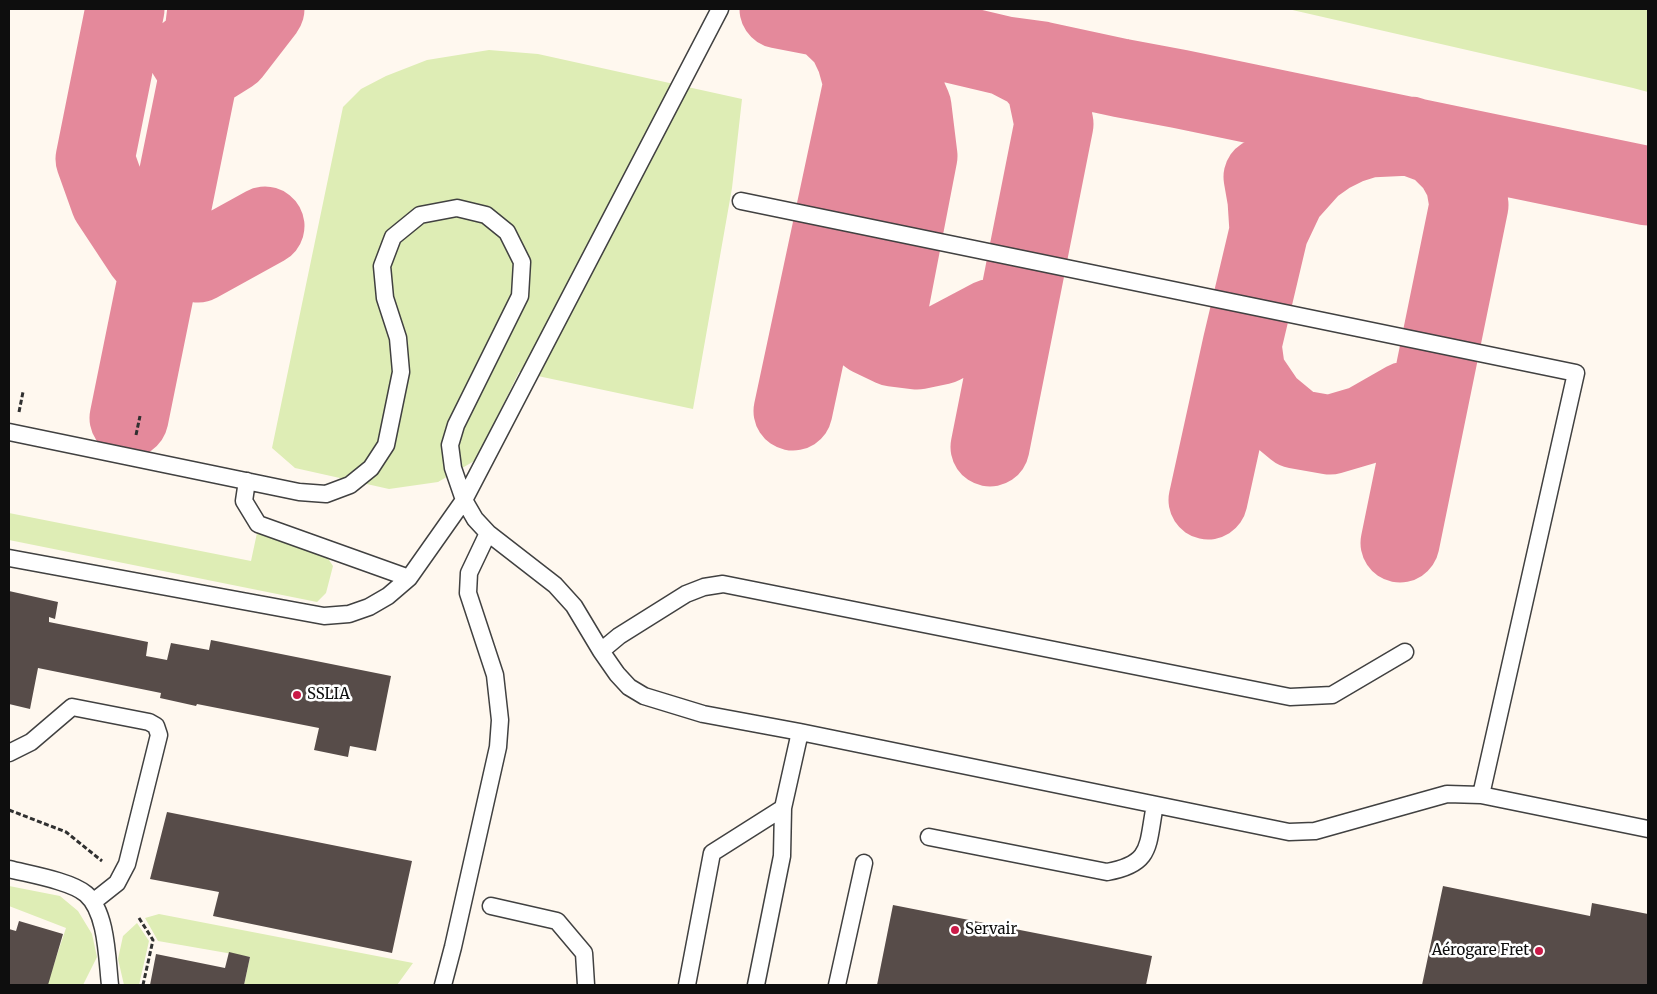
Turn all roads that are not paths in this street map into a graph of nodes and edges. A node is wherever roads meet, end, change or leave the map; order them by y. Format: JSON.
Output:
{"nodes":[{"id":1,"x":720,"y":9,"type":"edge"},
{"id":2,"x":741,"y":201,"type":"dead end"},
{"id":3,"x":9,"y":432,"type":"edge"},
{"id":4,"x":247,"y":481,"type":"junction"},
{"id":5,"x":464,"y":500,"type":"junction"},
{"id":6,"x":488,"y":533,"type":"junction"},
{"id":7,"x":9,"y":558,"type":"edge"},
{"id":8,"x":409,"y":578,"type":"junction"},
{"id":9,"x":601,"y":651,"type":"junction"},
{"id":10,"x":1406,"y":652,"type":"dead end"},
{"id":11,"x":800,"y":732,"type":"junction"},
{"id":12,"x":9,"y":753,"type":"edge"},
{"id":13,"x":1480,"y":795,"type":"junction"},
{"id":14,"x":1155,"y":805,"type":"junction"},
{"id":15,"x":783,"y":808,"type":"junction"},
{"id":16,"x":1648,"y":829,"type":"edge"},
{"id":17,"x":929,"y":837,"type":"dead end"},
{"id":18,"x":864,"y":863,"type":"dead end"},
{"id":19,"x":9,"y":869,"type":"edge"},
{"id":20,"x":93,"y":902,"type":"junction"},
{"id":21,"x":491,"y":906,"type":"dead end"},
{"id":22,"x":110,"y":985,"type":"edge"},
{"id":23,"x":443,"y":985,"type":"edge"},
{"id":24,"x":586,"y":985,"type":"edge"},
{"id":25,"x":687,"y":985,"type":"edge"},
{"id":26,"x":756,"y":985,"type":"edge"},
{"id":27,"x":838,"y":985,"type":"edge"}],
"edges":[{"from":1,"to":5,"type":"lane"},
{"from":2,"to":13,"type":"lane"},
{"from":3,"to":4,"type":"lane"},
{"from":4,"to":5,"type":"lane"},
{"from":4,"to":8,"type":"lane"},
{"from":5,"to":6,"type":"lane"},
{"from":5,"to":8,"type":"lane"},
{"from":6,"to":9,"type":"lane"},
{"from":6,"to":23,"type":"lane"},
{"from":7,"to":8,"type":"lane"},
{"from":9,"to":10,"type":"lane"},
{"from":9,"to":11,"type":"lane"},
{"from":11,"to":14,"type":"lane"},
{"from":11,"to":15,"type":"lane"},
{"from":12,"to":20,"type":"lane"},
{"from":13,"to":14,"type":"lane"},
{"from":13,"to":16,"type":"lane"},
{"from":14,"to":17,"type":"lane"},
{"from":15,"to":25,"type":"lane"},
{"from":15,"to":26,"type":"lane"},
{"from":18,"to":27,"type":"lane"},
{"from":19,"to":20,"type":"lane"},
{"from":20,"to":22,"type":"lane"},
{"from":21,"to":24,"type":"lane"}]}
